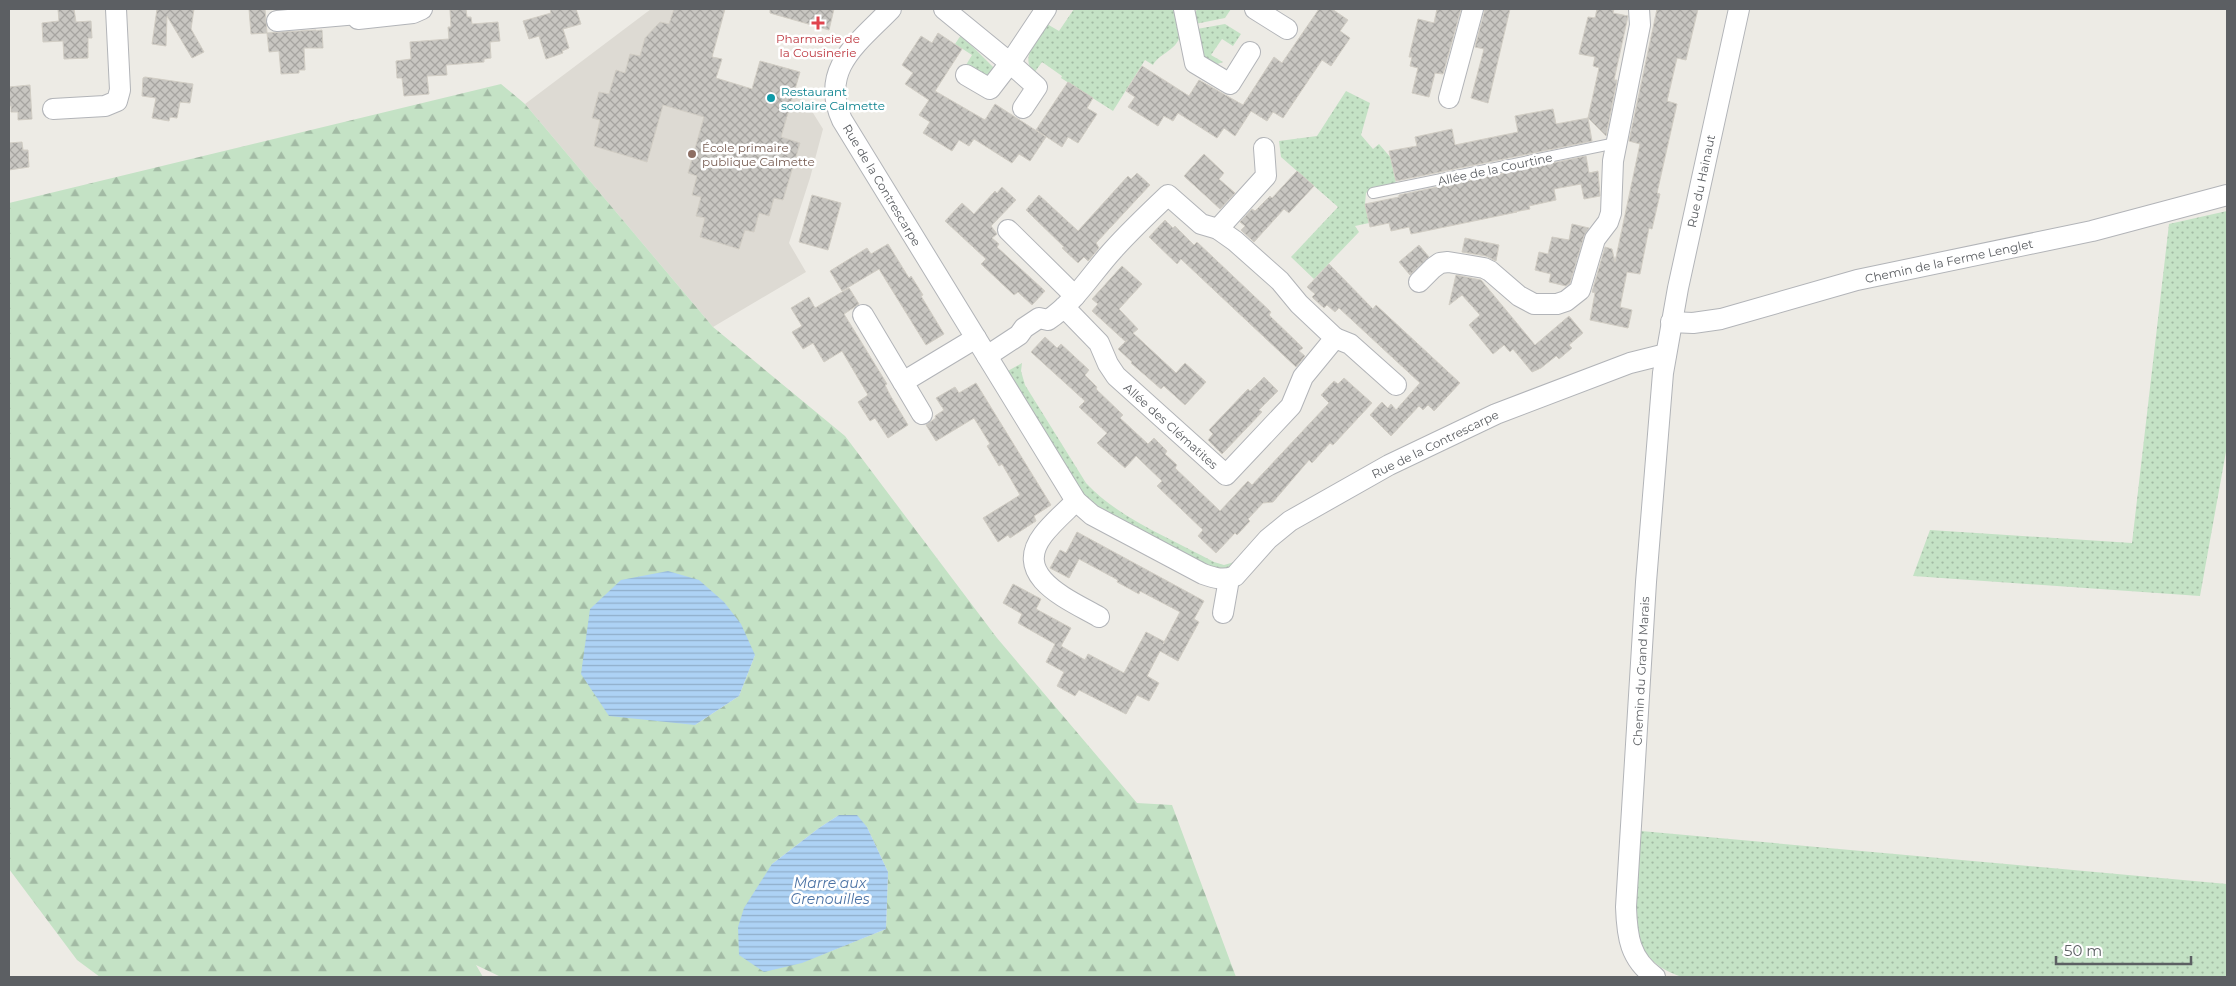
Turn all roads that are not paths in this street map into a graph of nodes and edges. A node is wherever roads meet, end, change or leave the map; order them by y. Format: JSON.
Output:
{"nodes":[{"id":1,"x":116,"y":9,"type":"edge"},
{"id":2,"x":422,"y":9,"type":"edge"},
{"id":3,"x":891,"y":9,"type":"edge"},
{"id":4,"x":944,"y":9,"type":"edge"},
{"id":5,"x":1046,"y":9,"type":"edge"},
{"id":6,"x":1184,"y":9,"type":"edge"},
{"id":7,"x":1255,"y":9,"type":"edge"},
{"id":8,"x":1473,"y":9,"type":"edge"},
{"id":9,"x":1639,"y":9,"type":"edge"},
{"id":10,"x":1739,"y":9,"type":"edge"},
{"id":11,"x":358,"y":11,"type":"edge"},
{"id":12,"x":277,"y":21,"type":"dead end"},
{"id":13,"x":1287,"y":29,"type":"dead end"},
{"id":14,"x":1250,"y":52,"type":"dead end"},
{"id":15,"x":1010,"y":63,"type":"junction"},
{"id":16,"x":966,"y":75,"type":"dead end"},
{"id":17,"x":1449,"y":98,"type":"dead end"},
{"id":18,"x":1023,"y":108,"type":"dead end"},
{"id":19,"x":53,"y":109,"type":"dead end"},
{"id":20,"x":1616,"y":143,"type":"junction"},
{"id":21,"x":1264,"y":148,"type":"dead end"},
{"id":22,"x":1373,"y":193,"type":"dead end"},
{"id":23,"x":2227,"y":195,"type":"edge"},
{"id":24,"x":1218,"y":229,"type":"junction"},
{"id":25,"x":1008,"y":230,"type":"dead end"},
{"id":26,"x":1419,"y":282,"type":"dead end"},
{"id":27,"x":1070,"y":302,"type":"junction"},
{"id":28,"x":863,"y":315,"type":"dead end"},
{"id":29,"x":1672,"y":322,"type":"junction"},
{"id":30,"x":976,"y":338,"type":"junction"},
{"id":31,"x":1336,"y":338,"type":"junction"},
{"id":32,"x":1666,"y":354,"type":"junction"},
{"id":33,"x":987,"y":356,"type":"junction"},
{"id":34,"x":903,"y":382,"type":"junction"},
{"id":35,"x":1396,"y":385,"type":"dead end"},
{"id":36,"x":922,"y":414,"type":"dead end"},
{"id":37,"x":1076,"y":501,"type":"junction"},
{"id":38,"x":1229,"y":579,"type":"junction"},
{"id":39,"x":1223,"y":612,"type":"dead end"},
{"id":40,"x":1099,"y":617,"type":"dead end"},
{"id":41,"x":1655,"y":977,"type":"edge"}],
"edges":[{"from":1,"to":19,"type":"street"},
{"from":2,"to":11,"type":"street"},
{"from":3,"to":30,"type":"street","name":"Rue de la Contrescarpe"},
{"from":4,"to":15,"type":"street"},
{"from":5,"to":15,"type":"street"},
{"from":6,"to":14,"type":"street"},
{"from":7,"to":13,"type":"street"},
{"from":8,"to":17,"type":"street"},
{"from":9,"to":20,"type":"street"},
{"from":10,"to":29,"type":"street","name":"Rue du Hainaut"},
{"from":11,"to":12,"type":"street"},
{"from":15,"to":16,"type":"street"},
{"from":15,"to":18,"type":"street"},
{"from":20,"to":22,"type":"lane","name":"Allée de la Courtine"},
{"from":20,"to":26,"type":"street"},
{"from":21,"to":24,"type":"street"},
{"from":23,"to":29,"type":"street","name":"Chemin de la Ferme Lenglet"},
{"from":24,"to":27,"type":"street"},
{"from":24,"to":31,"type":"street"},
{"from":25,"to":27,"type":"street","name":"Allée des Clématites"},
{"from":27,"to":31,"type":"street","name":"Allée des Clématites"},
{"from":27,"to":33,"type":"street"},
{"from":28,"to":34,"type":"street"},
{"from":29,"to":32,"type":"street","name":"Rue du Hainaut"},
{"from":30,"to":33,"type":"street","name":"Rue de la Contrescarpe"},
{"from":30,"to":34,"type":"street"},
{"from":31,"to":35,"type":"street"},
{"from":32,"to":38,"type":"street","name":"Rue de la Contrescarpe"},
{"from":32,"to":41,"type":"street","name":"Chemin du Grand Marais"},
{"from":33,"to":37,"type":"street","name":"Rue de la Contrescarpe"},
{"from":34,"to":36,"type":"street"},
{"from":37,"to":38,"type":"street","name":"Rue de la Contrescarpe"},
{"from":37,"to":40,"type":"street"},
{"from":38,"to":39,"type":"street"}]}
